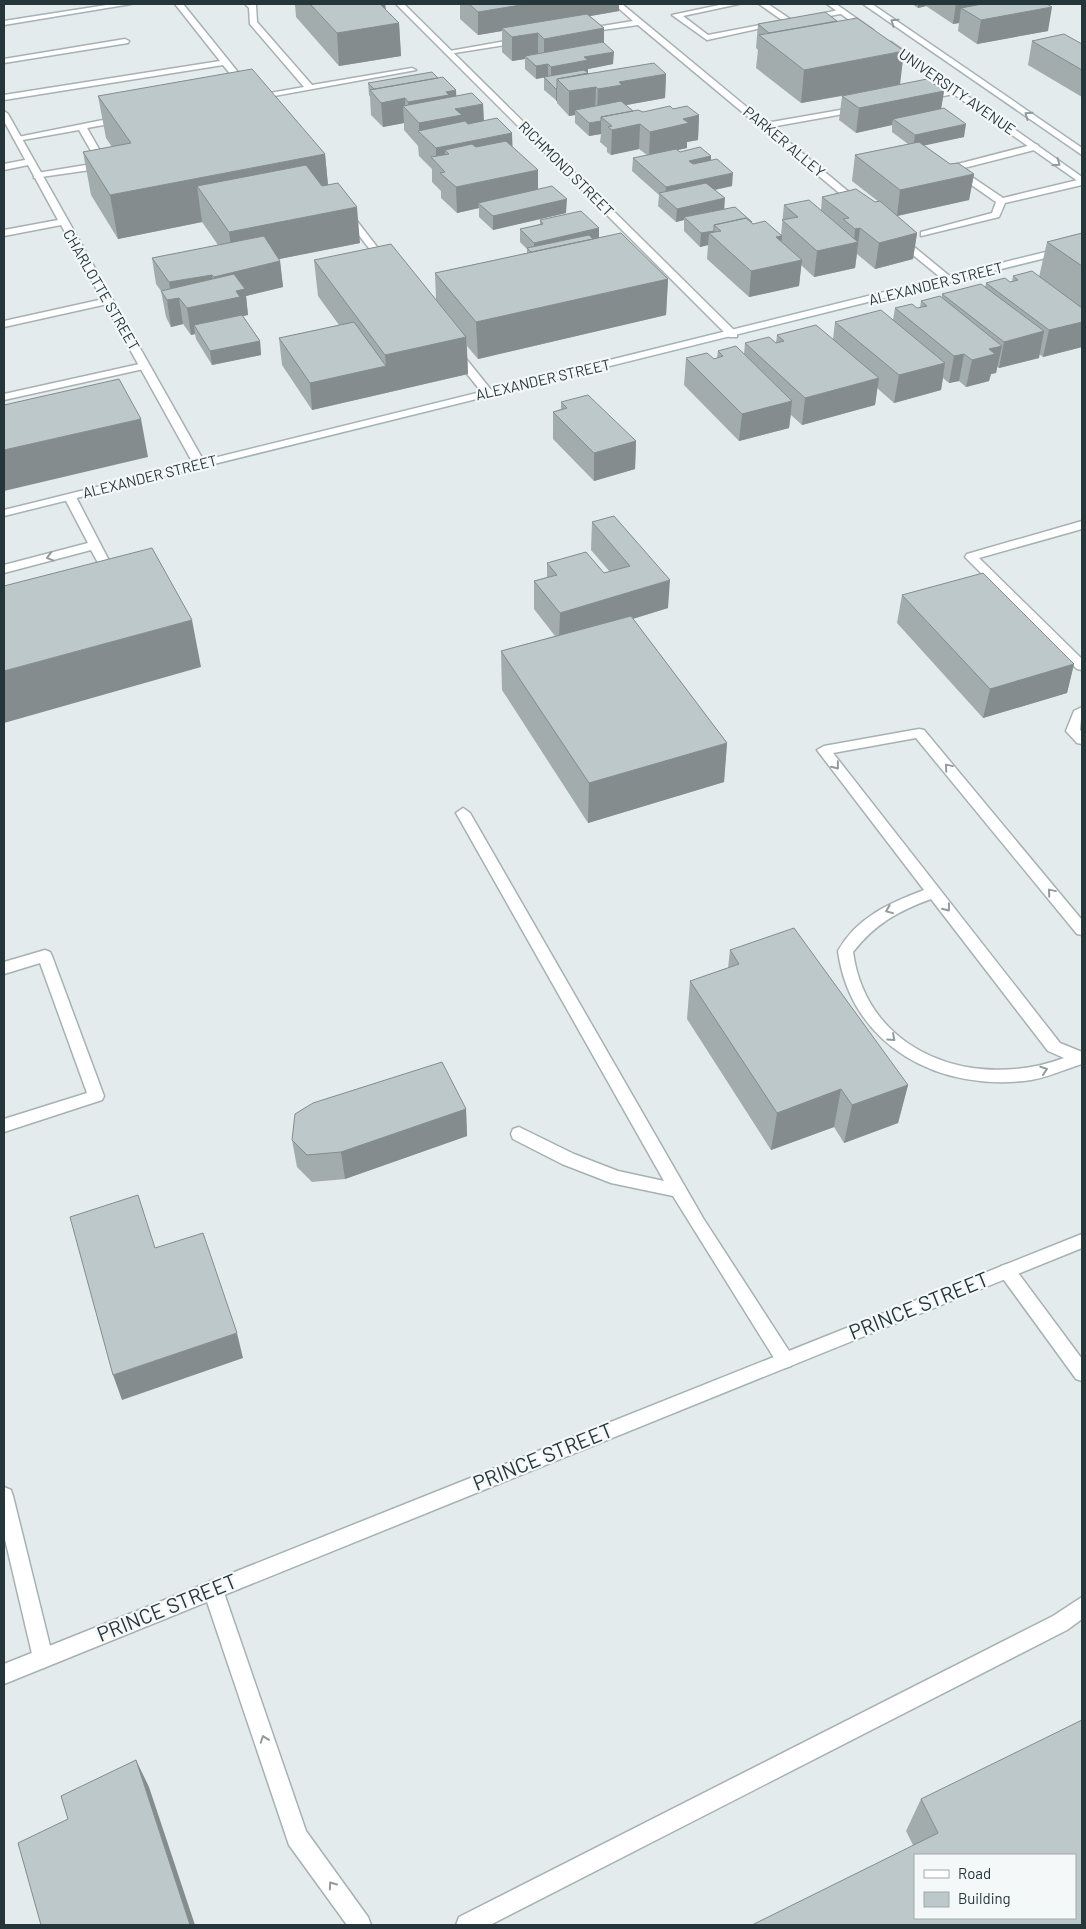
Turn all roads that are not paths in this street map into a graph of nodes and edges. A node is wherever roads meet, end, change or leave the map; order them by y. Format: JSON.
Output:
{"nodes":[{"id":1,"x":126,"y":4,"type":"edge"},
{"id":2,"x":180,"y":4,"type":"edge"},
{"id":3,"x":250,"y":4,"type":"edge"},
{"id":4,"x":400,"y":4,"type":"edge"},
{"id":5,"x":618,"y":4,"type":"edge"},
{"id":6,"x":735,"y":4,"type":"edge"},
{"id":7,"x":763,"y":4,"type":"edge"},
{"id":8,"x":831,"y":4,"type":"edge"},
{"id":9,"x":867,"y":4,"type":"edge"},
{"id":10,"x":842,"y":11,"type":"junction"},
{"id":11,"x":640,"y":22,"type":"junction"},
{"id":12,"x":789,"y":22,"type":"junction"},
{"id":13,"x":4,"y":23,"type":"edge"},
{"id":14,"x":573,"y":32,"type":"edge"},
{"id":15,"x":874,"y":34,"type":"edge"},
{"id":16,"x":534,"y":38,"type":"edge"},
{"id":17,"x":882,"y":40,"type":"edge"},
{"id":18,"x":125,"y":41,"type":"dead end"},
{"id":19,"x":448,"y":52,"type":"junction"},
{"id":20,"x":4,"y":61,"type":"edge"},
{"id":21,"x":226,"y":62,"type":"junction"},
{"id":22,"x":412,"y":70,"type":"dead end"},
{"id":23,"x":310,"y":88,"type":"junction"},
{"id":24,"x":955,"y":91,"type":"junction"},
{"id":25,"x":4,"y":98,"type":"edge"},
{"id":26,"x":918,"y":98,"type":"edge"},
{"id":27,"x":870,"y":107,"type":"edge"},
{"id":28,"x":4,"y":114,"type":"edge"},
{"id":29,"x":128,"y":118,"type":"edge"},
{"id":30,"x":7,"y":125,"type":"edge"},
{"id":31,"x":80,"y":126,"type":"junction"},
{"id":32,"x":764,"y":126,"type":"junction"},
{"id":33,"x":17,"y":138,"type":"junction"},
{"id":34,"x":1035,"y":148,"type":"junction"},
{"id":35,"x":1082,"y":152,"type":"edge"},
{"id":36,"x":30,"y":162,"type":"junction"},
{"id":37,"x":4,"y":167,"type":"edge"},
{"id":38,"x":37,"y":176,"type":"junction"},
{"id":39,"x":1082,"y":182,"type":"edge"},
{"id":40,"x":1001,"y":201,"type":"junction"},
{"id":41,"x":341,"y":206,"type":"edge"},
{"id":42,"x":868,"y":212,"type":"edge"},
{"id":43,"x":62,"y":222,"type":"junction"},
{"id":44,"x":890,"y":231,"type":"edge"},
{"id":45,"x":4,"y":233,"type":"edge"},
{"id":46,"x":924,"y":234,"type":"dead end"},
{"id":47,"x":1082,"y":246,"type":"edge"},
{"id":48,"x":390,"y":269,"type":"edge"},
{"id":49,"x":949,"y":280,"type":"junction"},
{"id":50,"x":108,"y":301,"type":"junction"},
{"id":51,"x":4,"y":311,"type":"edge"},
{"id":52,"x":6,"y":323,"type":"edge"},
{"id":53,"x":733,"y":334,"type":"junction"},
{"id":54,"x":451,"y":346,"type":"edge"},
{"id":55,"x":144,"y":366,"type":"junction"},
{"id":56,"x":488,"y":393,"type":"junction"},
{"id":57,"x":4,"y":397,"type":"edge"},
{"id":58,"x":200,"y":465,"type":"junction"},
{"id":59,"x":70,"y":497,"type":"junction"},
{"id":60,"x":4,"y":513,"type":"edge"},
{"id":61,"x":1082,"y":525,"type":"edge"},
{"id":62,"x":96,"y":545,"type":"junction"},
{"id":63,"x":4,"y":569,"type":"edge"},
{"id":64,"x":117,"y":587,"type":"edge"},
{"id":65,"x":1082,"y":666,"type":"edge"},
{"id":66,"x":1082,"y":711,"type":"edge"},
{"id":67,"x":1082,"y":740,"type":"edge"},
{"id":68,"x":463,"y":813,"type":"dead end"},
{"id":69,"x":934,"y":892,"type":"junction"},
{"id":70,"x":1082,"y":930,"type":"edge"},
{"id":71,"x":4,"y":968,"type":"edge"},
{"id":72,"x":1082,"y":1058,"type":"edge"},
{"id":73,"x":4,"y":1125,"type":"edge"},
{"id":74,"x":519,"y":1134,"type":"dead end"},
{"id":75,"x":680,"y":1191,"type":"junction"},
{"id":76,"x":1082,"y":1240,"type":"edge"},
{"id":77,"x":1007,"y":1271,"type":"junction"},
{"id":78,"x":786,"y":1360,"type":"junction"},
{"id":79,"x":1082,"y":1372,"type":"edge"},
{"id":80,"x":4,"y":1496,"type":"edge"},
{"id":81,"x":214,"y":1590,"type":"junction"},
{"id":82,"x":1082,"y":1607,"type":"edge"},
{"id":83,"x":43,"y":1658,"type":"junction"},
{"id":84,"x":4,"y":1674,"type":"edge"},
{"id":85,"x":360,"y":1925,"type":"edge"},
{"id":86,"x":467,"y":1925,"type":"edge"}],
"edges":[{"from":1,"to":13,"type":"street"},
{"from":2,"to":21,"type":"street"},
{"from":3,"to":23,"type":"street"},
{"from":4,"to":19,"type":"street","name":"RICHMOND STREET"},
{"from":5,"to":11,"type":"street","name":"PARKER ALLEY"},
{"from":6,"to":12,"type":"street"},
{"from":7,"to":12,"type":"street"},
{"from":8,"to":10,"type":"street"},
{"from":35,"to":9,"type":"street","name":"UNIVERSITY AVENUE","one_way":true},
{"from":10,"to":12,"type":"street"},
{"from":10,"to":15,"type":"street"},
{"from":11,"to":14,"type":"street"},
{"from":11,"to":32,"type":"street","name":"PARKER ALLEY"},
{"from":16,"to":19,"type":"street"},
{"from":17,"to":24,"type":"street","name":"UNIVERSITY AVENUE"},
{"from":18,"to":20,"type":"street"},
{"from":19,"to":53,"type":"street","name":"RICHMOND STREET"},
{"from":21,"to":23,"type":"street"},
{"from":21,"to":25,"type":"street"},
{"from":22,"to":23,"type":"street"},
{"from":24,"to":26,"type":"street"},
{"from":24,"to":34,"type":"street","name":"UNIVERSITY AVENUE"},
{"from":27,"to":32,"type":"street"},
{"from":28,"to":30,"type":"street","name":"CHARLOTTE STREET"},
{"from":29,"to":31,"type":"street"},
{"from":30,"to":33,"type":"street","name":"CHARLOTTE STREET"},
{"from":31,"to":33,"type":"street"},
{"from":31,"to":38,"type":"street"},
{"from":32,"to":42,"type":"street","name":"PARKER ALLEY"},
{"from":33,"to":36,"type":"street","name":"CHARLOTTE STREET"},
{"from":34,"to":39,"type":"street","name":"UNIVERSITY AVENUE","one_way":true},
{"from":34,"to":40,"type":"street"},
{"from":36,"to":37,"type":"street"},
{"from":36,"to":38,"type":"street","name":"CHARLOTTE STREET"},
{"from":38,"to":43,"type":"street","name":"CHARLOTTE STREET"},
{"from":39,"to":40,"type":"street"},
{"from":40,"to":46,"type":"street"},
{"from":41,"to":48,"type":"street"},
{"from":43,"to":45,"type":"street"},
{"from":43,"to":50,"type":"street","name":"CHARLOTTE STREET"},
{"from":44,"to":49,"type":"street"},
{"from":47,"to":49,"type":"street","name":"ALEXANDER STREET"},
{"from":49,"to":53,"type":"street","name":"ALEXANDER STREET"},
{"from":50,"to":52,"type":"street"},
{"from":50,"to":55,"type":"street","name":"CHARLOTTE STREET"},
{"from":51,"to":52,"type":"street"},
{"from":53,"to":56,"type":"street","name":"ALEXANDER STREET"},
{"from":54,"to":56,"type":"street"},
{"from":55,"to":57,"type":"street"},
{"from":55,"to":58,"type":"street","name":"CHARLOTTE STREET"},
{"from":56,"to":58,"type":"street","name":"ALEXANDER STREET"},
{"from":58,"to":59,"type":"street","name":"ALEXANDER STREET"},
{"from":59,"to":60,"type":"street","name":"ALEXANDER STREET"},
{"from":59,"to":62,"type":"street"},
{"from":61,"to":65,"type":"street"},
{"from":62,"to":63,"type":"street","one_way":true},
{"from":62,"to":64,"type":"street"},
{"from":66,"to":67,"type":"street"},
{"from":68,"to":75,"type":"street"},
{"from":70,"to":69,"type":"street","one_way":true},
{"from":69,"to":72,"type":"street","one_way":true},
{"from":69,"to":72,"type":"street","one_way":true},
{"from":71,"to":73,"type":"street"},
{"from":74,"to":75,"type":"street"},
{"from":75,"to":78,"type":"street"},
{"from":76,"to":77,"type":"street","name":"PRINCE STREET"},
{"from":77,"to":78,"type":"street","name":"PRINCE STREET"},
{"from":77,"to":79,"type":"street"},
{"from":78,"to":81,"type":"street","name":"PRINCE STREET"},
{"from":80,"to":83,"type":"street"},
{"from":81,"to":83,"type":"street","name":"PRINCE STREET"},
{"from":85,"to":81,"type":"street","one_way":true},
{"from":82,"to":86,"type":"street"},
{"from":83,"to":84,"type":"street","name":"PRINCE STREET"}]}
